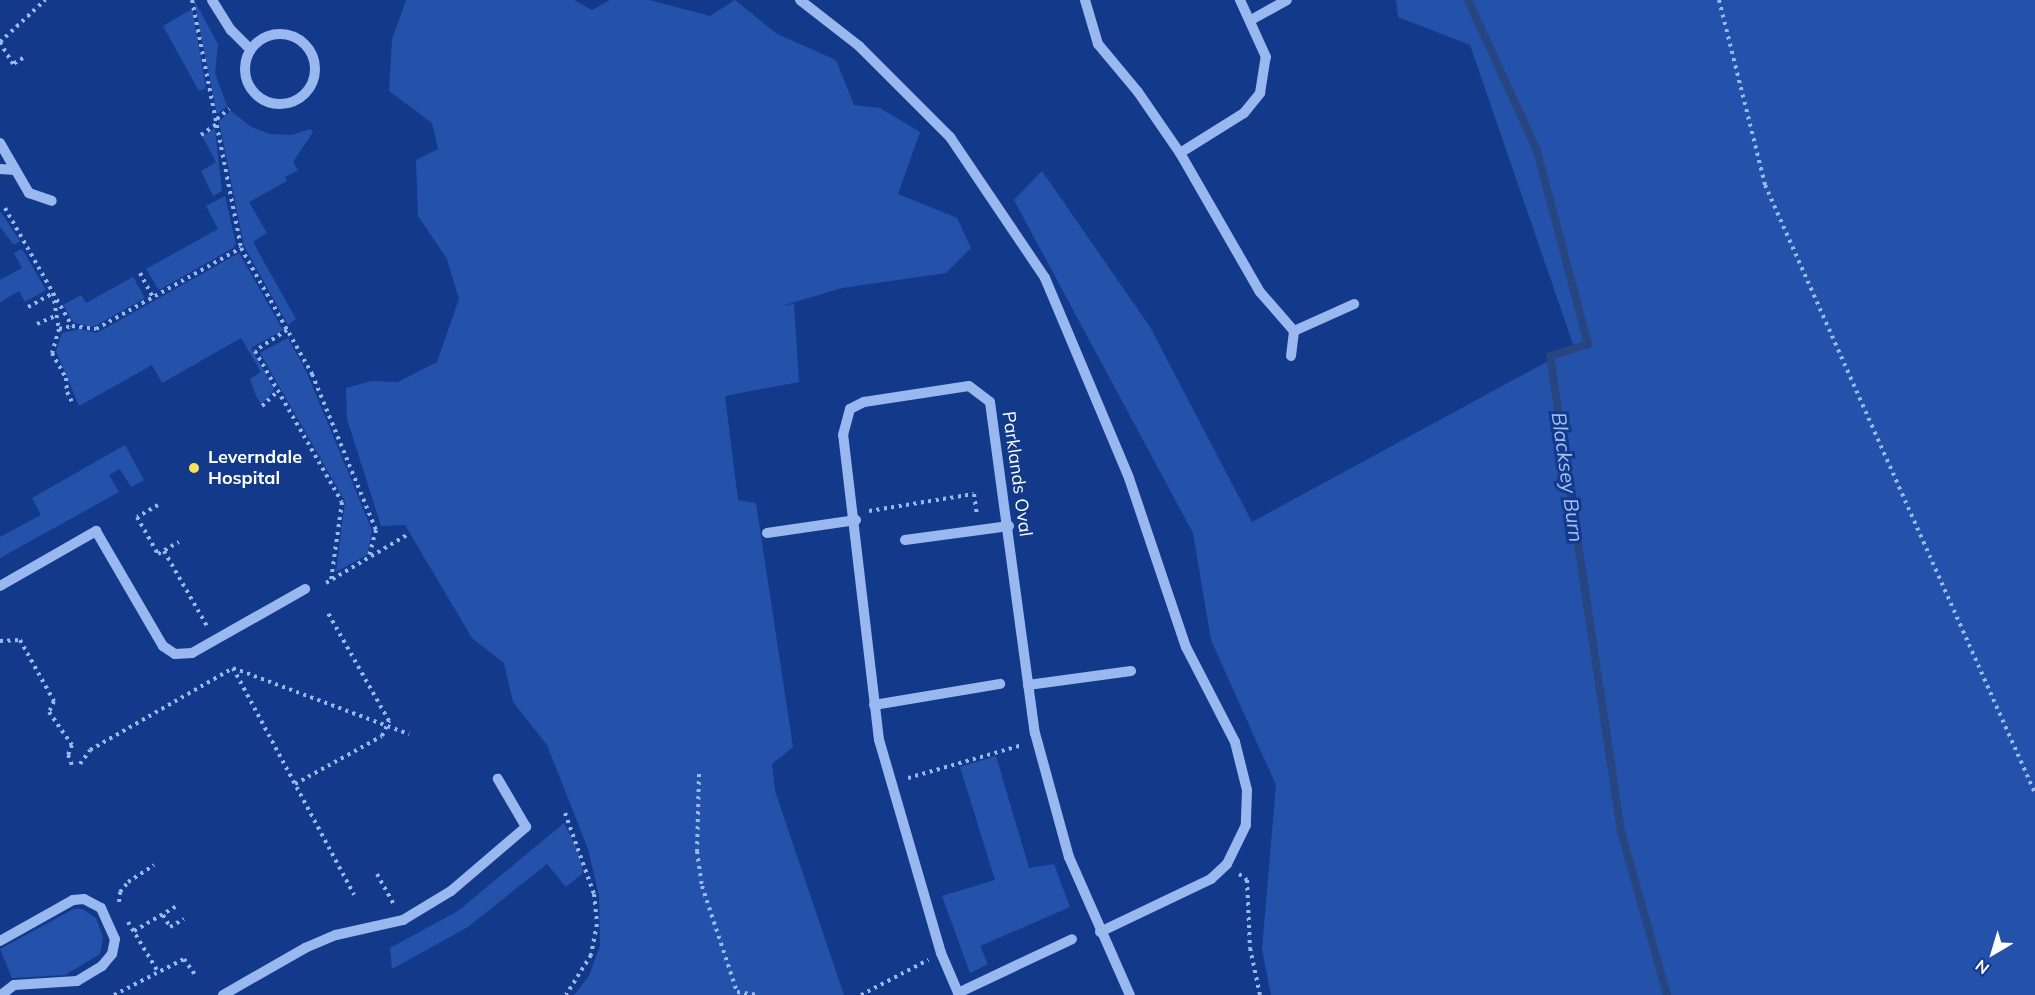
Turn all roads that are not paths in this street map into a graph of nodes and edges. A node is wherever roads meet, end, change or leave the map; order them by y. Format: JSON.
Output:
{"nodes":[{"id":1,"x":212,"y":0,"type":"edge"},
{"id":2,"x":800,"y":0,"type":"edge"},
{"id":3,"x":1085,"y":0,"type":"edge"},
{"id":4,"x":1240,"y":0,"type":"edge"},
{"id":5,"x":1287,"y":0,"type":"edge"},
{"id":6,"x":1251,"y":20,"type":"junction"},
{"id":7,"x":250,"y":50,"type":"junction"},
{"id":8,"x":0,"y":142,"type":"edge"},
{"id":9,"x":1180,"y":153,"type":"junction"},
{"id":10,"x":0,"y":169,"type":"edge"},
{"id":11,"x":15,"y":170,"type":"junction"},
{"id":12,"x":52,"y":201,"type":"dead end"},
{"id":13,"x":1354,"y":304,"type":"dead end"},
{"id":14,"x":1294,"y":331,"type":"junction"},
{"id":15,"x":1292,"y":356,"type":"dead end"},
{"id":16,"x":855,"y":517,"type":"junction"},
{"id":17,"x":1010,"y":526,"type":"junction"},
{"id":18,"x":767,"y":533,"type":"dead end"},
{"id":19,"x":905,"y":540,"type":"dead end"},
{"id":20,"x":0,"y":586,"type":"edge"},
{"id":21,"x":305,"y":589,"type":"dead end"},
{"id":22,"x":1131,"y":671,"type":"dead end"},
{"id":23,"x":1000,"y":684,"type":"dead end"},
{"id":24,"x":1028,"y":685,"type":"junction"},
{"id":25,"x":874,"y":705,"type":"junction"},
{"id":26,"x":498,"y":778,"type":"dead end"},
{"id":27,"x":1100,"y":932,"type":"junction"},
{"id":28,"x":1072,"y":939,"type":"dead end"},
{"id":29,"x":0,"y":941,"type":"edge"},
{"id":30,"x":959,"y":994,"type":"edge"},
{"id":31,"x":1,"y":995,"type":"edge"},
{"id":32,"x":223,"y":995,"type":"edge"},
{"id":33,"x":1131,"y":995,"type":"edge"}],
"edges":[{"from":1,"to":7,"type":"street"},
{"from":2,"to":27,"type":"street"},
{"from":3,"to":9,"type":"street"},
{"from":4,"to":6,"type":"street"},
{"from":5,"to":6,"type":"street"},
{"from":6,"to":9,"type":"street"},
{"from":7,"to":7,"type":"street"},
{"from":8,"to":11,"type":"street"},
{"from":9,"to":14,"type":"street"},
{"from":10,"to":11,"type":"street"},
{"from":11,"to":12,"type":"street"},
{"from":13,"to":14,"type":"street"},
{"from":14,"to":15,"type":"street"},
{"from":16,"to":17,"type":"street","name":"Parklands Oval"},
{"from":16,"to":18,"type":"street"},
{"from":16,"to":25,"type":"street","name":"Parklands Oval"},
{"from":17,"to":19,"type":"street"},
{"from":17,"to":24,"type":"street","name":"Parklands Oval"},
{"from":20,"to":21,"type":"street"},
{"from":22,"to":24,"type":"street"},
{"from":23,"to":25,"type":"street"},
{"from":24,"to":27,"type":"street","name":"Parklands Oval"},
{"from":25,"to":30,"type":"street","name":"Parklands Oval"},
{"from":26,"to":32,"type":"street"},
{"from":27,"to":33,"type":"street","name":"Parklands Oval"},
{"from":28,"to":30,"type":"street"},
{"from":29,"to":31,"type":"street"}]}
